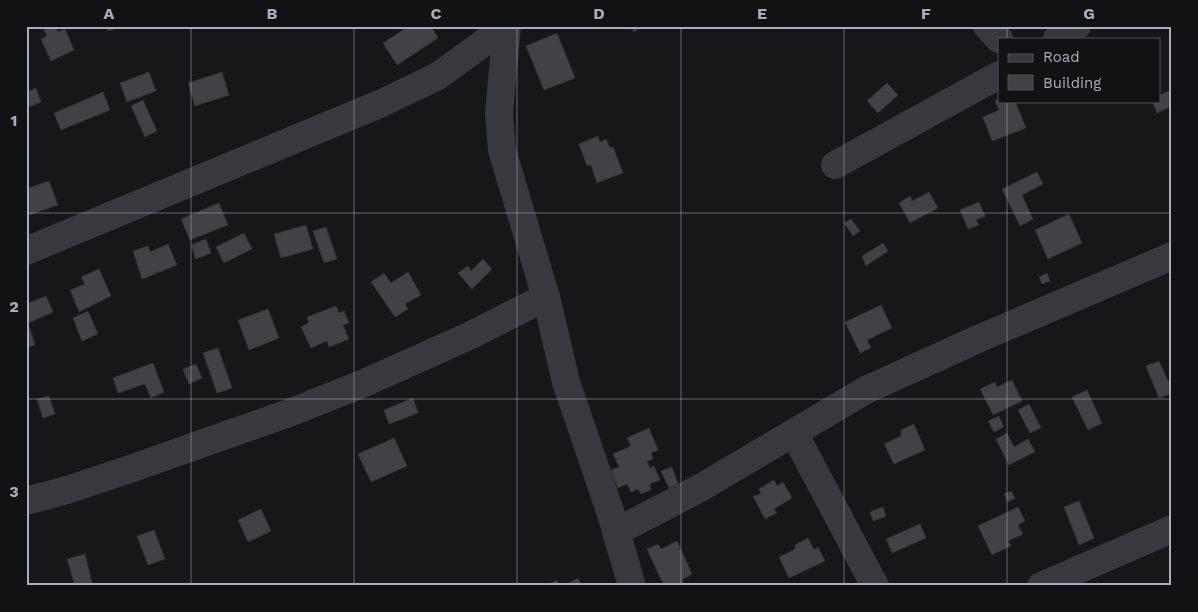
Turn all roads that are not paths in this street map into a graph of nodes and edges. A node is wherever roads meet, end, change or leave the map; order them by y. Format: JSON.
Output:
{"nodes":[{"id":1,"x":507,"y":26,"type":"edge"},
{"id":2,"x":987,"y":26,"type":"edge"},
{"id":3,"x":1077,"y":26,"type":"edge"},
{"id":4,"x":1059,"y":38,"type":"edge"},
{"id":5,"x":998,"y":39,"type":"edge"},
{"id":6,"x":998,"y":76,"type":"edge"},
{"id":7,"x":835,"y":165,"type":"dead end"},
{"id":8,"x":26,"y":251,"type":"edge"},
{"id":9,"x":1172,"y":256,"type":"edge"},
{"id":10,"x":546,"y":297,"type":"junction"},
{"id":11,"x":794,"y":433,"type":"junction"},
{"id":12,"x":26,"y":501,"type":"edge"},
{"id":13,"x":1172,"y":529,"type":"edge"},
{"id":14,"x":616,"y":532,"type":"junction"},
{"id":15,"x":632,"y":586,"type":"edge"},
{"id":16,"x":875,"y":586,"type":"edge"},
{"id":17,"x":1041,"y":586,"type":"edge"}],
"edges":[{"from":1,"to":8,"type":"street"},
{"from":1,"to":10,"type":"street"},
{"from":2,"to":5,"type":"street"},
{"from":3,"to":4,"type":"street"},
{"from":6,"to":7,"type":"street"},
{"from":9,"to":11,"type":"street"},
{"from":10,"to":12,"type":"street"},
{"from":10,"to":14,"type":"street"},
{"from":11,"to":14,"type":"street"},
{"from":11,"to":16,"type":"street"},
{"from":13,"to":17,"type":"street"},
{"from":14,"to":15,"type":"street"}]}
